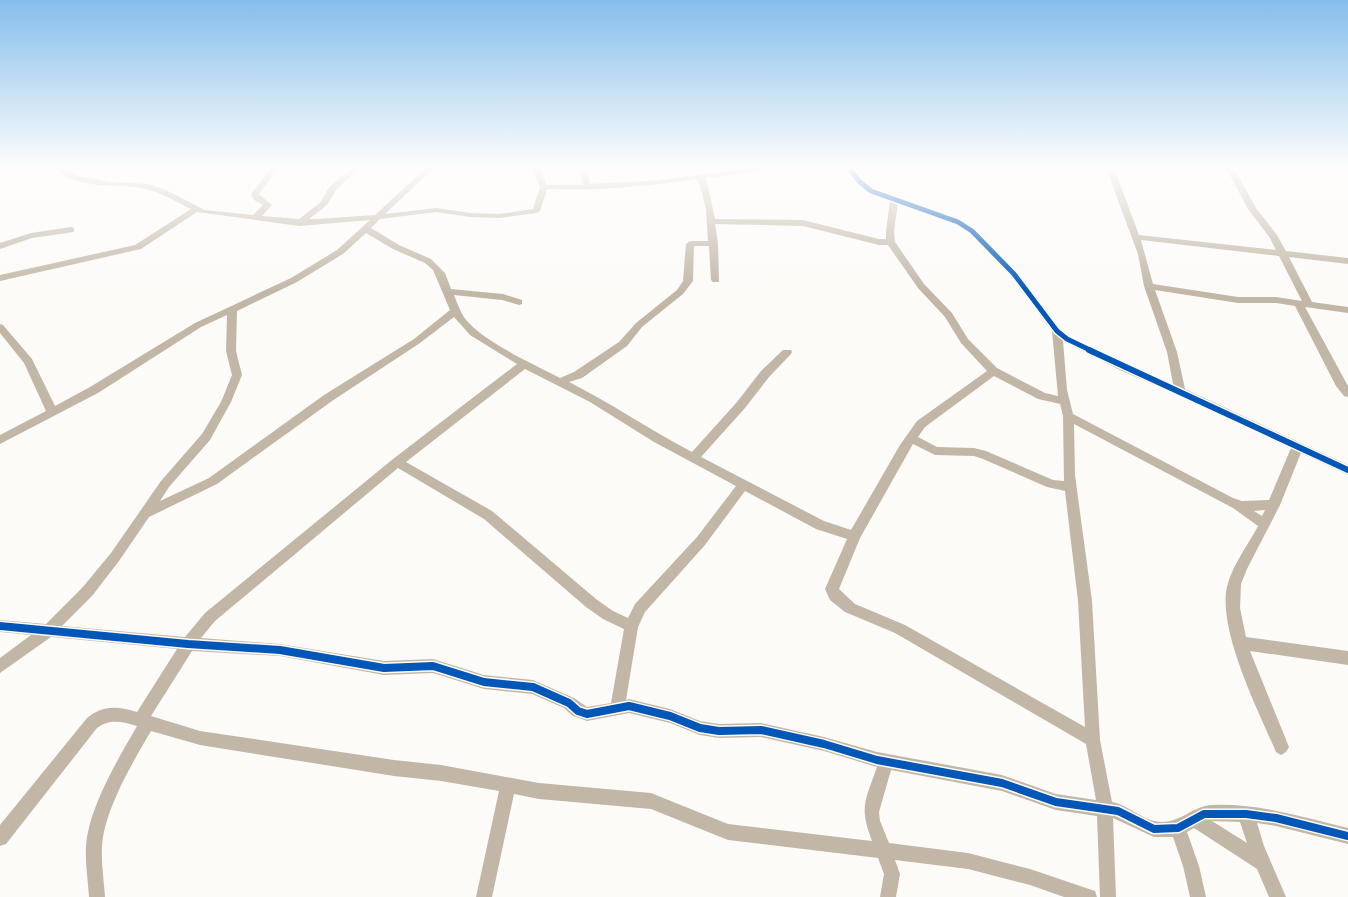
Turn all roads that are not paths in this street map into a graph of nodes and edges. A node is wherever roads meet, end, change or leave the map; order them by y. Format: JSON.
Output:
{"nodes":[{"id":1,"x":196,"y":210,"type":"edge"},
{"id":2,"x":200,"y":210,"type":"edge"},
{"id":3,"x":263,"y":210,"type":"edge"},
{"id":4,"x":315,"y":210,"type":"edge"},
{"id":5,"x":386,"y":210,"type":"edge"},
{"id":6,"x":536,"y":210,"type":"edge"},
{"id":7,"x":709,"y":210,"type":"edge"},
{"id":8,"x":893,"y":210,"type":"edge"},
{"id":9,"x":923,"y":210,"type":"edge"},
{"id":10,"x":1126,"y":210,"type":"edge"},
{"id":11,"x":1253,"y":210,"type":"edge"},
{"id":12,"x":378,"y":217,"type":"junction"},
{"id":13,"x":255,"y":218,"type":"junction"},
{"id":14,"x":711,"y":221,"type":"junction"},
{"id":15,"x":299,"y":223,"type":"junction"},
{"id":16,"x":366,"y":229,"type":"junction"},
{"id":17,"x":71,"y":230,"type":"dead end"},
{"id":18,"x":1136,"y":238,"type":"junction"},
{"id":19,"x":891,"y":242,"type":"junction"},
{"id":20,"x":714,"y":244,"type":"junction"},
{"id":21,"x":0,"y":246,"type":"edge"},
{"id":22,"x":1283,"y":255,"type":"junction"},
{"id":23,"x":1348,"y":261,"type":"edge"},
{"id":24,"x":0,"y":278,"type":"edge"},
{"id":25,"x":716,"y":280,"type":"dead end"},
{"id":26,"x":1149,"y":286,"type":"junction"},
{"id":27,"x":448,"y":292,"type":"junction"},
{"id":28,"x":519,"y":302,"type":"dead end"},
{"id":29,"x":1303,"y":303,"type":"junction"},
{"id":30,"x":232,"y":308,"type":"junction"},
{"id":31,"x":1348,"y":310,"type":"edge"},
{"id":32,"x":456,"y":311,"type":"junction"},
{"id":33,"x":0,"y":327,"type":"edge"},
{"id":34,"x":1057,"y":331,"type":"junction"},
{"id":35,"x":1078,"y":345,"type":"junction"},
{"id":36,"x":787,"y":352,"type":"dead end"},
{"id":37,"x":1059,"y":352,"type":"junction"},
{"id":38,"x":524,"y":364,"type":"junction"},
{"id":39,"x":992,"y":371,"type":"junction"},
{"id":40,"x":559,"y":382,"type":"junction"},
{"id":41,"x":1180,"y":391,"type":"junction"},
{"id":42,"x":1348,"y":393,"type":"edge"},
{"id":43,"x":1064,"y":401,"type":"junction"},
{"id":44,"x":52,"y":412,"type":"junction"},
{"id":45,"x":1068,"y":416,"type":"junction"},
{"id":46,"x":911,"y":438,"type":"junction"},
{"id":47,"x":0,"y":440,"type":"edge"},
{"id":48,"x":1298,"y":446,"type":"junction"},
{"id":49,"x":693,"y":458,"type":"junction"},
{"id":50,"x":397,"y":462,"type":"junction"},
{"id":51,"x":1348,"y":470,"type":"edge"},
{"id":52,"x":744,"y":484,"type":"junction"},
{"id":53,"x":1070,"y":487,"type":"junction"},
{"id":54,"x":767,"y":496,"type":"junction"},
{"id":55,"x":733,"y":499,"type":"junction"},
{"id":56,"x":1236,"y":505,"type":"junction"},
{"id":57,"x":1274,"y":505,"type":"junction"},
{"id":58,"x":147,"y":512,"type":"junction"},
{"id":59,"x":1264,"y":524,"type":"junction"},
{"id":60,"x":854,"y":536,"type":"junction"},
{"id":61,"x":0,"y":626,"type":"edge"},
{"id":62,"x":631,"y":626,"type":"junction"},
{"id":63,"x":48,"y":631,"type":"junction"},
{"id":64,"x":1240,"y":643,"type":"junction"},
{"id":65,"x":188,"y":644,"type":"junction"},
{"id":66,"x":1348,"y":658,"type":"edge"},
{"id":67,"x":0,"y":666,"type":"edge"},
{"id":68,"x":617,"y":708,"type":"junction"},
{"id":69,"x":144,"y":722,"type":"junction"},
{"id":70,"x":1093,"y":740,"type":"junction"},
{"id":71,"x":1280,"y":747,"type":"dead end"},
{"id":72,"x":886,"y":762,"type":"junction"},
{"id":73,"x":508,"y":786,"type":"junction"},
{"id":74,"x":1105,"y":808,"type":"junction"},
{"id":75,"x":1246,"y":814,"type":"junction"},
{"id":76,"x":1194,"y":819,"type":"junction"},
{"id":77,"x":1178,"y":828,"type":"junction"},
{"id":78,"x":1348,"y":836,"type":"edge"},
{"id":79,"x":0,"y":838,"type":"edge"},
{"id":80,"x":885,"y":852,"type":"junction"},
{"id":81,"x":1263,"y":863,"type":"junction"},
{"id":82,"x":97,"y":897,"type":"edge"},
{"id":83,"x":484,"y":897,"type":"edge"},
{"id":84,"x":888,"y":897,"type":"edge"},
{"id":85,"x":1089,"y":897,"type":"edge"},
{"id":86,"x":1108,"y":897,"type":"edge"},
{"id":87,"x":1198,"y":897,"type":"edge"},
{"id":88,"x":1278,"y":897,"type":"edge"}],
"edges":[{"from":1,"to":24,"type":"street"},
{"from":2,"to":13,"type":"street"},
{"from":3,"to":13,"type":"street"},
{"from":4,"to":15,"type":"street"},
{"from":5,"to":12,"type":"street"},
{"from":6,"to":12,"type":"street"},
{"from":7,"to":14,"type":"street"},
{"from":8,"to":19,"type":"street"},
{"from":9,"to":34,"type":"street"},
{"from":10,"to":18,"type":"street"},
{"from":11,"to":22,"type":"street"},
{"from":12,"to":15,"type":"street"},
{"from":12,"to":16,"type":"street"},
{"from":13,"to":15,"type":"street"},
{"from":14,"to":19,"type":"street"},
{"from":14,"to":20,"type":"street"},
{"from":16,"to":27,"type":"street"},
{"from":16,"to":30,"type":"street"},
{"from":17,"to":21,"type":"street"},
{"from":18,"to":22,"type":"street"},
{"from":18,"to":26,"type":"street"},
{"from":19,"to":39,"type":"street"},
{"from":20,"to":25,"type":"street"},
{"from":20,"to":40,"type":"street"},
{"from":22,"to":23,"type":"street"},
{"from":22,"to":29,"type":"street"},
{"from":26,"to":29,"type":"street"},
{"from":26,"to":41,"type":"street"},
{"from":27,"to":28,"type":"street"},
{"from":27,"to":32,"type":"street"},
{"from":29,"to":31,"type":"street"},
{"from":29,"to":42,"type":"street"},
{"from":30,"to":44,"type":"street"},
{"from":30,"to":58,"type":"street"},
{"from":32,"to":38,"type":"street"},
{"from":32,"to":58,"type":"street"},
{"from":33,"to":44,"type":"street"},
{"from":34,"to":35,"type":"street"},
{"from":34,"to":37,"type":"street"},
{"from":35,"to":37,"type":"street"},
{"from":35,"to":41,"type":"street"},
{"from":36,"to":49,"type":"street"},
{"from":37,"to":43,"type":"street"},
{"from":38,"to":40,"type":"street"},
{"from":38,"to":50,"type":"street"},
{"from":39,"to":43,"type":"street"},
{"from":39,"to":46,"type":"street"},
{"from":40,"to":49,"type":"street"},
{"from":41,"to":48,"type":"street"},
{"from":43,"to":45,"type":"street"},
{"from":44,"to":47,"type":"street"},
{"from":45,"to":53,"type":"street"},
{"from":45,"to":56,"type":"street"},
{"from":46,"to":53,"type":"street"},
{"from":46,"to":60,"type":"street"},
{"from":48,"to":51,"type":"street"},
{"from":48,"to":57,"type":"street"},
{"from":49,"to":52,"type":"street"},
{"from":50,"to":62,"type":"street"},
{"from":50,"to":65,"type":"street"},
{"from":52,"to":54,"type":"street"},
{"from":52,"to":55,"type":"street"},
{"from":53,"to":70,"type":"street"},
{"from":54,"to":55,"type":"street"},
{"from":54,"to":60,"type":"street"},
{"from":55,"to":62,"type":"street"},
{"from":56,"to":57,"type":"street"},
{"from":56,"to":59,"type":"street"},
{"from":57,"to":59,"type":"street"},
{"from":58,"to":63,"type":"street"},
{"from":59,"to":64,"type":"street"},
{"from":60,"to":70,"type":"street"},
{"from":61,"to":63,"type":"street"},
{"from":62,"to":68,"type":"street"},
{"from":63,"to":65,"type":"street"},
{"from":63,"to":67,"type":"street"},
{"from":64,"to":66,"type":"street"},
{"from":64,"to":71,"type":"street"},
{"from":65,"to":68,"type":"street"},
{"from":65,"to":69,"type":"street"},
{"from":68,"to":72,"type":"street"},
{"from":69,"to":73,"type":"street"},
{"from":69,"to":79,"type":"street"},
{"from":69,"to":82,"type":"street"},
{"from":70,"to":74,"type":"street"},
{"from":72,"to":74,"type":"street"},
{"from":72,"to":80,"type":"street"},
{"from":73,"to":80,"type":"street"},
{"from":73,"to":83,"type":"street"},
{"from":74,"to":77,"type":"street"},
{"from":74,"to":86,"type":"street"},
{"from":75,"to":76,"type":"street"},
{"from":75,"to":78,"type":"street"},
{"from":75,"to":81,"type":"street"},
{"from":76,"to":77,"type":"street"},
{"from":76,"to":81,"type":"street"},
{"from":77,"to":87,"type":"street"},
{"from":80,"to":84,"type":"street"},
{"from":80,"to":85,"type":"street"},
{"from":81,"to":88,"type":"street"}]}
